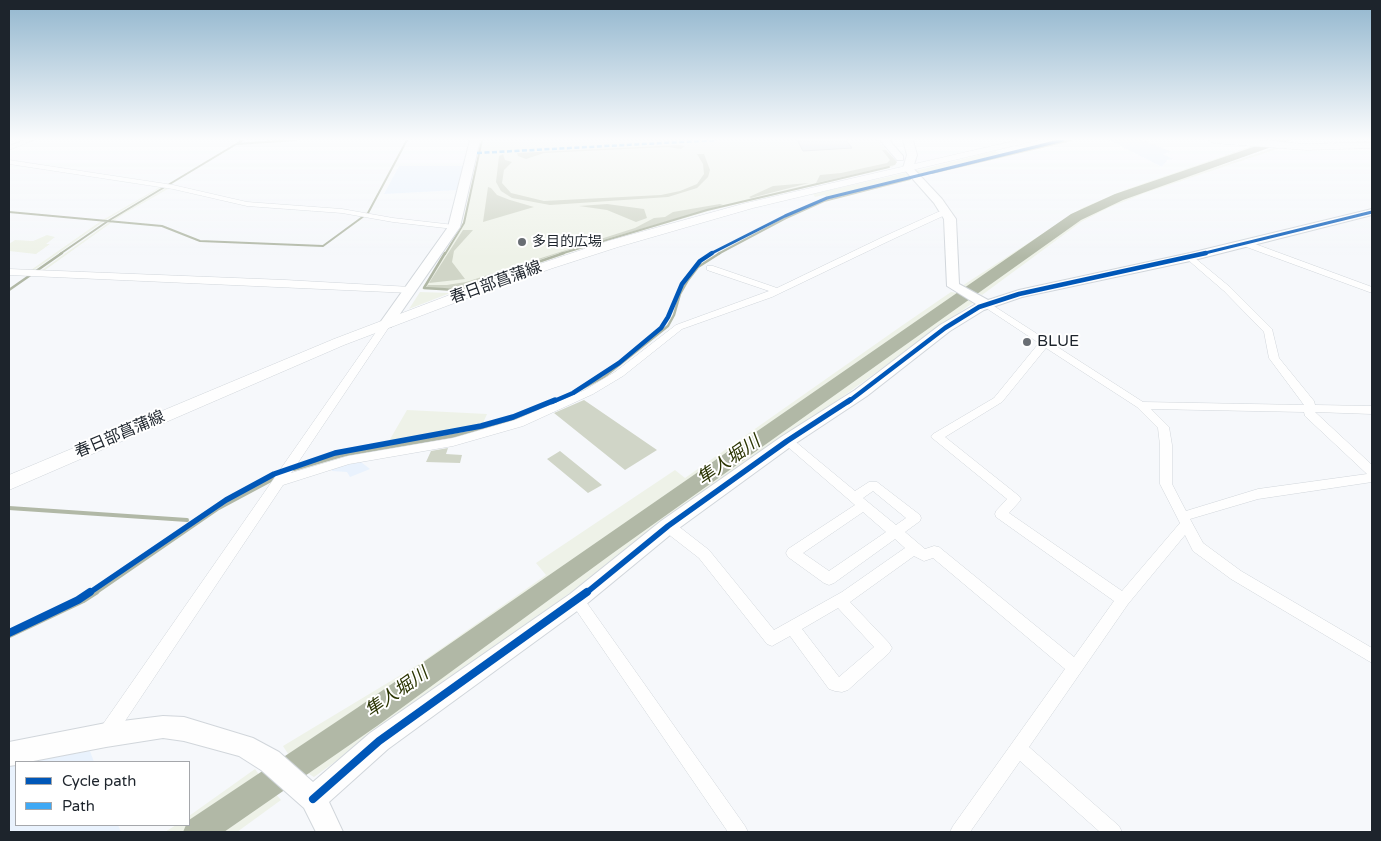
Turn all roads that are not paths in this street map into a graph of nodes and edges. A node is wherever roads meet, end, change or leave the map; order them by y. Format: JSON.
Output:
{"nodes":[{"id":1,"x":124,"y":179,"type":"edge"},
{"id":2,"x":466,"y":179,"type":"edge"},
{"id":3,"x":844,"y":179,"type":"edge"},
{"id":4,"x":918,"y":179,"type":"edge"},
{"id":5,"x":1372,"y":212,"type":"edge"},
{"id":6,"x":947,"y":213,"type":"junction"},
{"id":7,"x":454,"y":227,"type":"junction"},
{"id":8,"x":1244,"y":244,"type":"junction"},
{"id":9,"x":1190,"y":257,"type":"junction"},
{"id":10,"x":710,"y":268,"type":"dead end"},
{"id":11,"x":9,"y":272,"type":"edge"},
{"id":12,"x":411,"y":290,"type":"junction"},
{"id":13,"x":959,"y":290,"type":"joint"},
{"id":14,"x":1372,"y":290,"type":"edge"},
{"id":15,"x":777,"y":291,"type":"junction"},
{"id":16,"x":982,"y":301,"type":"junction"},
{"id":17,"x":386,"y":324,"type":"junction"},
{"id":18,"x":1045,"y":343,"type":"junction"},
{"id":19,"x":1141,"y":405,"type":"junction"},
{"id":20,"x":1310,"y":408,"type":"junction"},
{"id":21,"x":1372,"y":410,"type":"edge"},
{"id":22,"x":787,"y":441,"type":"junction"},
{"id":23,"x":1372,"y":472,"type":"edge"},
{"id":24,"x":1372,"y":478,"type":"edge"},
{"id":25,"x":9,"y":482,"type":"edge"},
{"id":26,"x":277,"y":482,"type":"junction"},
{"id":27,"x":860,"y":501,"type":"junction"},
{"id":28,"x":1184,"y":521,"type":"junction"},
{"id":29,"x":668,"y":526,"type":"junction"},
{"id":30,"x":894,"y":530,"type":"junction"},
{"id":31,"x":915,"y":548,"type":"junction"},
{"id":32,"x":577,"y":600,"type":"junction"},
{"id":33,"x":1123,"y":600,"type":"junction"},
{"id":34,"x":840,"y":601,"type":"junction"},
{"id":35,"x":792,"y":628,"type":"junction"},
{"id":36,"x":1372,"y":656,"type":"edge"},
{"id":37,"x":1074,"y":666,"type":"junction"},
{"id":38,"x":106,"y":735,"type":"junction"},
{"id":39,"x":1018,"y":748,"type":"junction"},
{"id":40,"x":9,"y":754,"type":"edge"},
{"id":41,"x":270,"y":761,"type":"joint"},
{"id":42,"x":307,"y":794,"type":"junction"},
{"id":43,"x":330,"y":832,"type":"edge"},
{"id":44,"x":740,"y":832,"type":"edge"},
{"id":45,"x":959,"y":832,"type":"edge"},
{"id":46,"x":1113,"y":832,"type":"edge"}],
"edges":[{"from":1,"to":7,"type":"street"},
{"from":2,"to":7,"type":"street"},
{"from":3,"to":17,"type":"main road","name":"春日部菖蒲線"},
{"from":4,"to":6,"type":"street"},
{"from":5,"to":8,"type":"street"},
{"from":6,"to":13,"type":"street"},
{"from":6,"to":15,"type":"street"},
{"from":7,"to":12,"type":"street"},
{"from":8,"to":9,"type":"street"},
{"from":8,"to":14,"type":"street"},
{"from":9,"to":16,"type":"street"},
{"from":9,"to":20,"type":"street"},
{"from":10,"to":15,"type":"street"},
{"from":11,"to":12,"type":"street"},
{"from":12,"to":17,"type":"street"},
{"from":13,"to":16,"type":"street"},
{"from":15,"to":26,"type":"street"},
{"from":16,"to":18,"type":"street"},
{"from":16,"to":22,"type":"street"},
{"from":17,"to":25,"type":"main road","name":"春日部菖蒲線"},
{"from":17,"to":26,"type":"street"},
{"from":18,"to":19,"type":"street"},
{"from":18,"to":33,"type":"street"},
{"from":19,"to":20,"type":"street"},
{"from":19,"to":28,"type":"street"},
{"from":20,"to":21,"type":"street"},
{"from":20,"to":23,"type":"street"},
{"from":22,"to":27,"type":"street"},
{"from":22,"to":29,"type":"street"},
{"from":24,"to":28,"type":"street"},
{"from":26,"to":38,"type":"street"},
{"from":27,"to":30,"type":"street"},
{"from":27,"to":30,"type":"street"},
{"from":27,"to":30,"type":"street"},
{"from":28,"to":33,"type":"street"},
{"from":28,"to":36,"type":"street"},
{"from":29,"to":32,"type":"street"},
{"from":29,"to":35,"type":"street"},
{"from":30,"to":31,"type":"street"},
{"from":31,"to":34,"type":"street"},
{"from":31,"to":37,"type":"street"},
{"from":32,"to":42,"type":"street"},
{"from":32,"to":44,"type":"street"},
{"from":33,"to":37,"type":"street"},
{"from":34,"to":35,"type":"street"},
{"from":34,"to":35,"type":"street"},
{"from":37,"to":39,"type":"street"},
{"from":38,"to":40,"type":"street"},
{"from":38,"to":41,"type":"street"},
{"from":39,"to":45,"type":"street"},
{"from":39,"to":46,"type":"street"},
{"from":41,"to":42,"type":"street"},
{"from":42,"to":43,"type":"street"}]}
